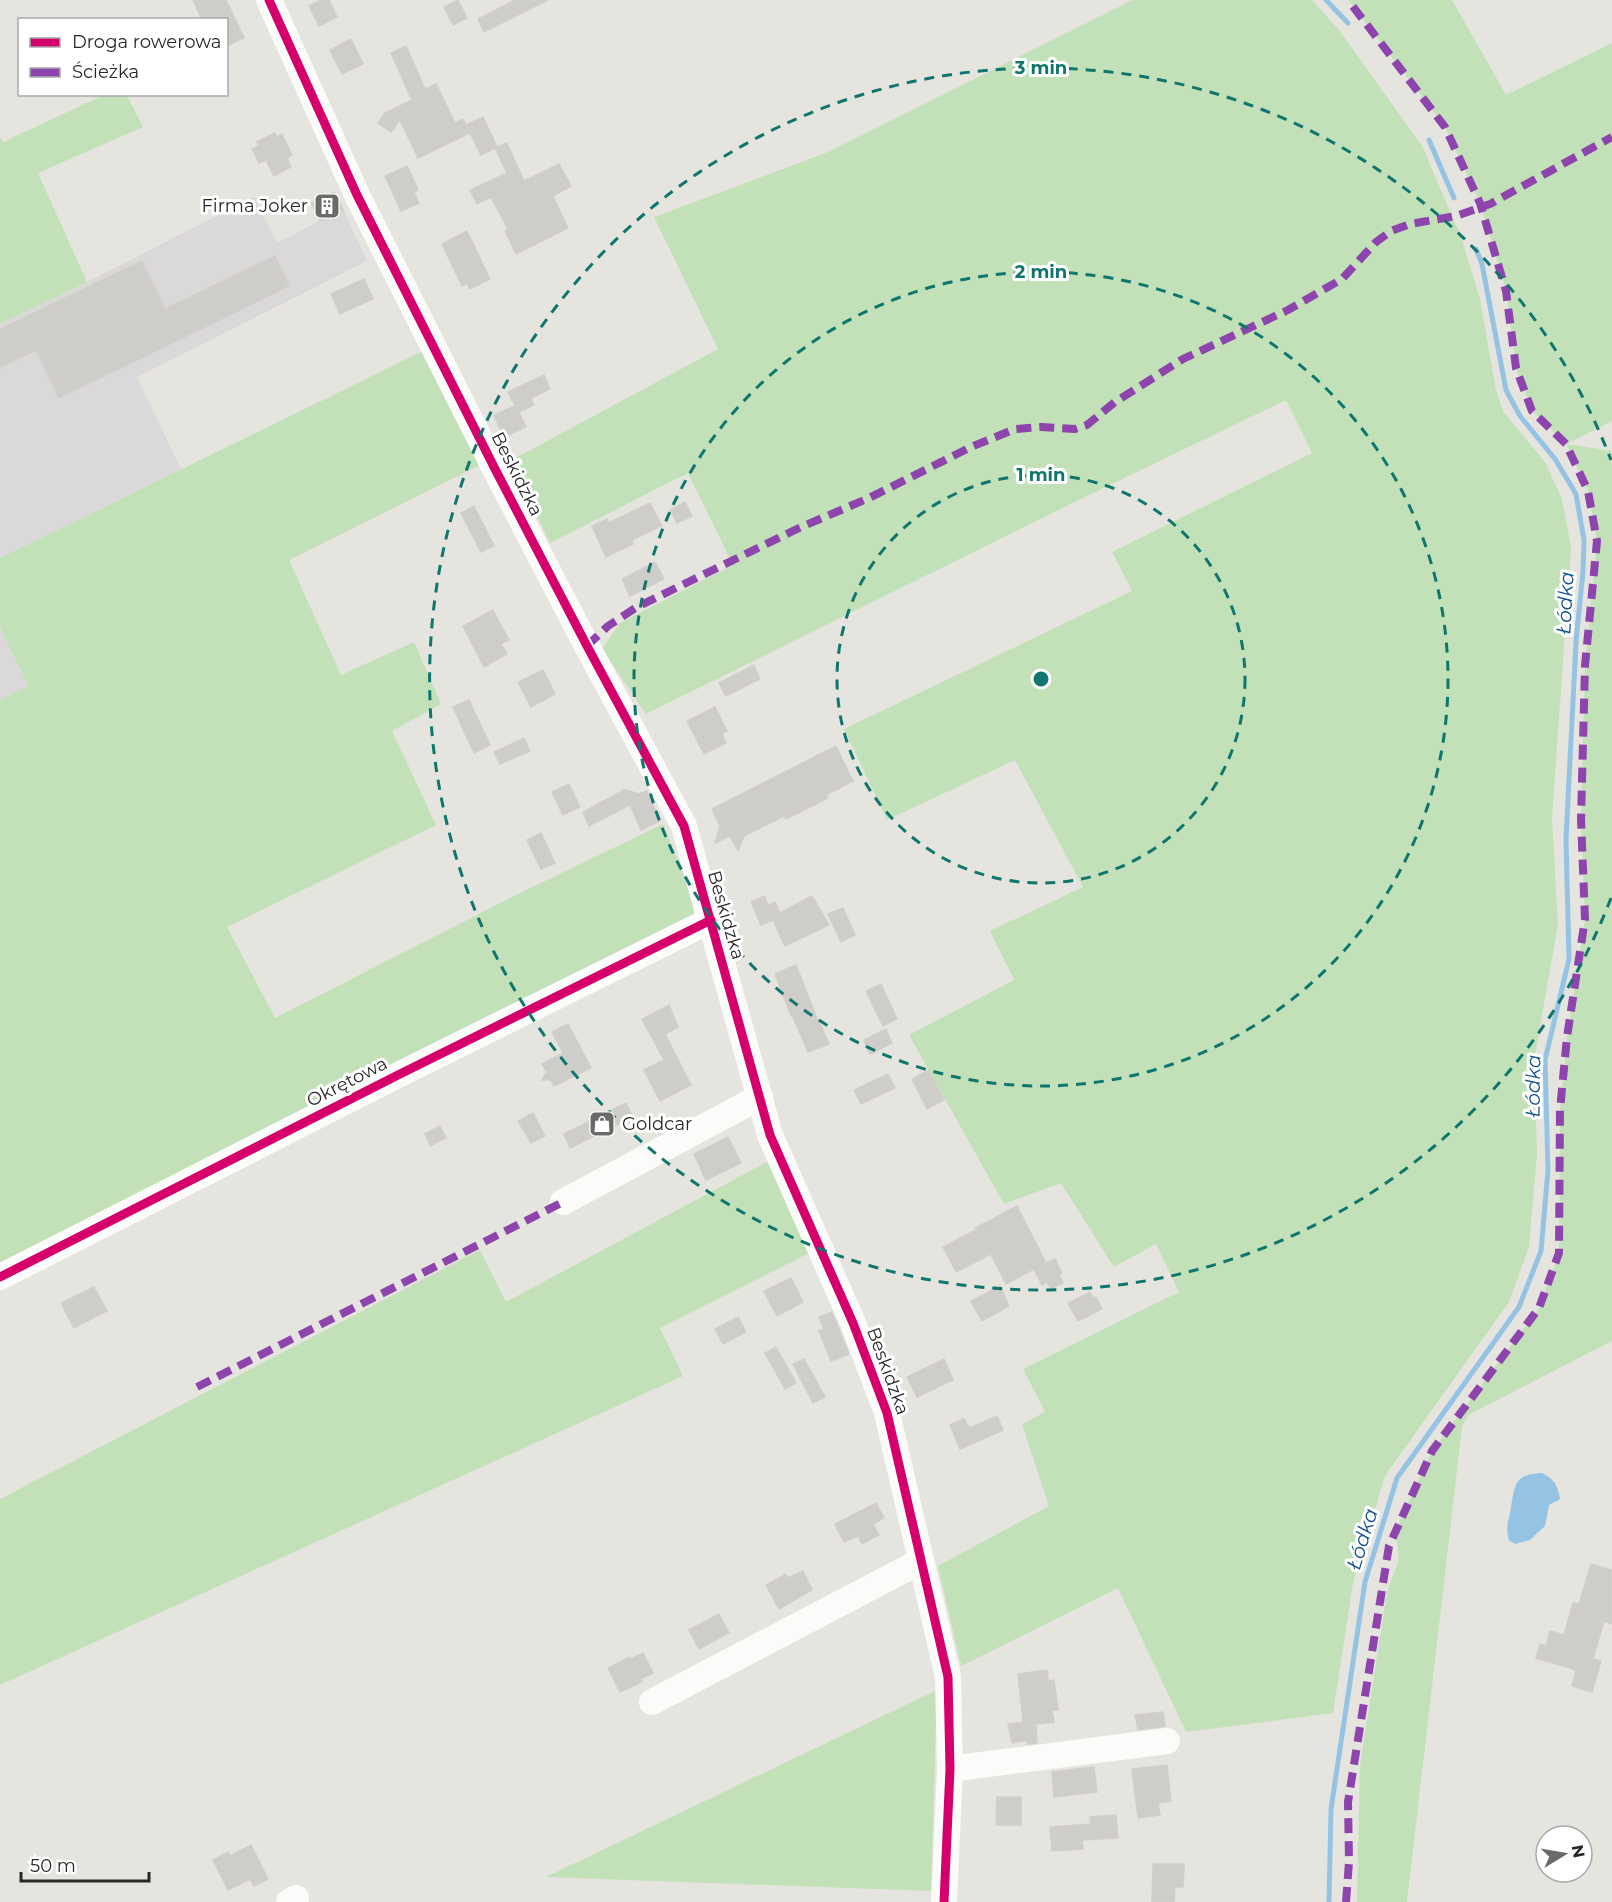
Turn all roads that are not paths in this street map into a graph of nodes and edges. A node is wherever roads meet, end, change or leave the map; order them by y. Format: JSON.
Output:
{"nodes":[{"id":1,"x":268,"y":0,"type":"edge"},
{"id":2,"x":711,"y":920,"type":"junction"},
{"id":3,"x":760,"y":1097,"type":"junction"},
{"id":4,"x":563,"y":1203,"type":"dead end"},
{"id":5,"x":0,"y":1277,"type":"edge"},
{"id":6,"x":921,"y":1561,"type":"junction"},
{"id":7,"x":652,"y":1702,"type":"dead end"},
{"id":8,"x":1167,"y":1741,"type":"dead end"},
{"id":9,"x":950,"y":1769,"type":"junction"},
{"id":10,"x":944,"y":1902,"type":"edge"}],
"edges":[{"from":1,"to":2,"type":"street","name":"Beskidzka"},
{"from":2,"to":3,"type":"street","name":"Beskidzka"},
{"from":2,"to":5,"type":"street","name":"Okrętowa"},
{"from":3,"to":4,"type":"street"},
{"from":3,"to":6,"type":"street","name":"Beskidzka"},
{"from":6,"to":7,"type":"street"},
{"from":6,"to":9,"type":"street","name":"Beskidzka"},
{"from":8,"to":9,"type":"street"},
{"from":9,"to":10,"type":"street","name":"Beskidzka"}]}
